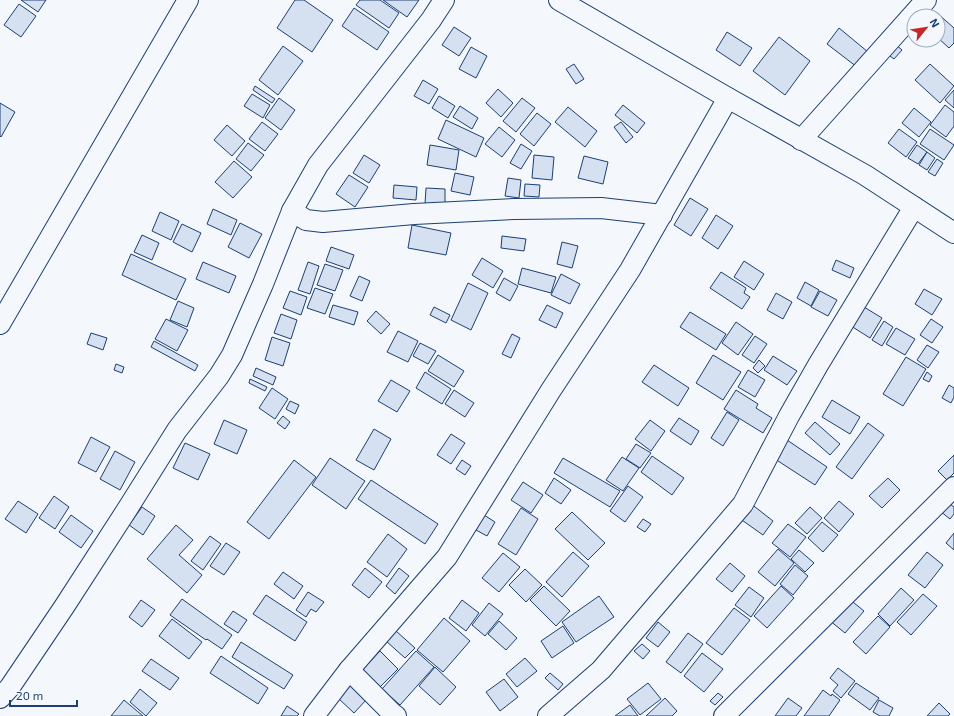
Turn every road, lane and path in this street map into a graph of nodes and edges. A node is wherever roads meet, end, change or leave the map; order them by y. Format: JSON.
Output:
{"nodes":[{"id":1,"x":188,"y":0,"type":"edge"},
{"id":2,"x":444,"y":0,"type":"edge"},
{"id":3,"x":559,"y":0,"type":"edge"},
{"id":4,"x":926,"y":0,"type":"edge"},
{"id":5,"x":728,"y":98,"type":"junction"},
{"id":6,"x":801,"y":140,"type":"junction"},
{"id":7,"x":914,"y":207,"type":"junction"},
{"id":8,"x":292,"y":210,"type":"junction"},
{"id":9,"x":662,"y":215,"type":"junction"},
{"id":10,"x":954,"y":233,"type":"edge"},
{"id":11,"x":0,"y":324,"type":"edge"},
{"id":12,"x":954,"y":487,"type":"edge"},
{"id":13,"x":348,"y":670,"type":"junction"},
{"id":14,"x":0,"y":698,"type":"edge"},
{"id":15,"x":314,"y":716,"type":"edge"},
{"id":16,"x":396,"y":716,"type":"edge"},
{"id":17,"x":548,"y":716,"type":"edge"},
{"id":18,"x":724,"y":716,"type":"edge"}],
"edges":[{"from":1,"to":11,"type":"street"},
{"from":2,"to":8,"type":"street"},
{"from":3,"to":5,"type":"street"},
{"from":4,"to":6,"type":"street"},
{"from":5,"to":6,"type":"street"},
{"from":5,"to":9,"type":"street"},
{"from":6,"to":7,"type":"street"},
{"from":7,"to":10,"type":"street"},
{"from":7,"to":17,"type":"street"},
{"from":8,"to":9,"type":"street"},
{"from":8,"to":14,"type":"street"},
{"from":9,"to":13,"type":"street"},
{"from":12,"to":18,"type":"street"},
{"from":13,"to":15,"type":"street"},
{"from":13,"to":16,"type":"street"}]}
